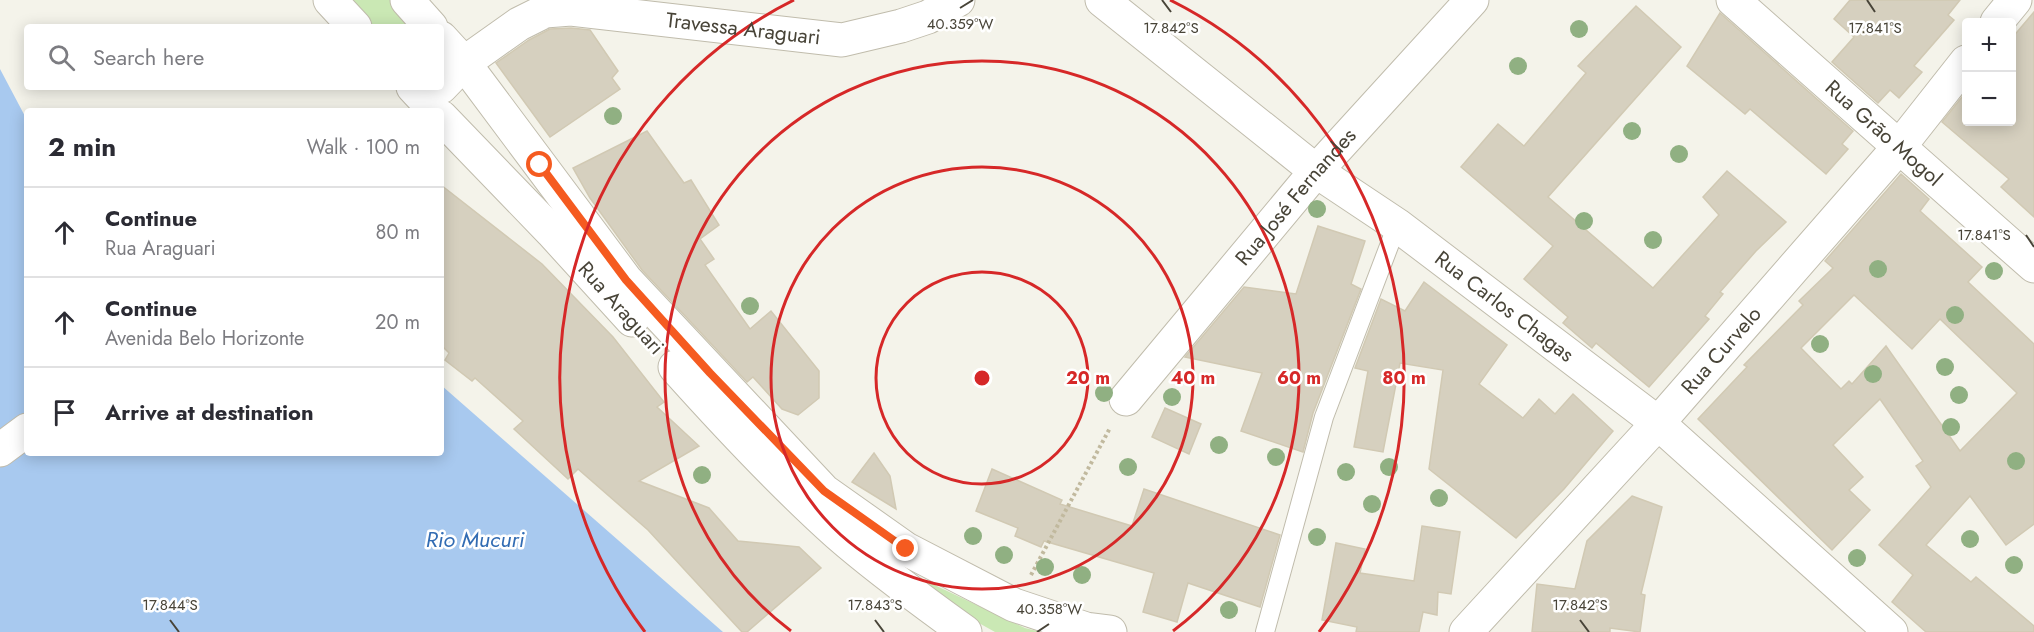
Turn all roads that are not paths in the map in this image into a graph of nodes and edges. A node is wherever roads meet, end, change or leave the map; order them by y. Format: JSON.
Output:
{"nodes":[{"id":1,"x":330,"y":0,"type":"edge"},
{"id":2,"x":407,"y":0,"type":"edge"},
{"id":3,"x":958,"y":0,"type":"edge"},
{"id":4,"x":1102,"y":0,"type":"edge"},
{"id":5,"x":1472,"y":0,"type":"edge"},
{"id":6,"x":1733,"y":0,"type":"edge"},
{"id":7,"x":2015,"y":0,"type":"edge"},
{"id":8,"x":2000,"y":18,"type":"edge"},
{"id":9,"x":353,"y":24,"type":"edge"},
{"id":10,"x":428,"y":24,"type":"edge"},
{"id":11,"x":444,"y":41,"type":"edge"},
{"id":12,"x":464,"y":63,"type":"junction"},
{"id":13,"x":1962,"y":67,"type":"edge"},
{"id":14,"x":444,"y":85,"type":"edge"},
{"id":15,"x":444,"y":114,"type":"edge"},
{"id":16,"x":1899,"y":147,"type":"junction"},
{"id":17,"x":1316,"y":171,"type":"junction"},
{"id":18,"x":1396,"y":225,"type":"junction"},
{"id":19,"x":2034,"y":266,"type":"edge"},
{"id":20,"x":1126,"y":399,"type":"road end"},
{"id":21,"x":1658,"y":423,"type":"junction"},
{"id":22,"x":24,"y":432,"type":"edge"},
{"id":23,"x":0,"y":450,"type":"edge"},
{"id":24,"x":813,"y":495,"type":"junction"},
{"id":25,"x":965,"y":632,"type":"edge"},
{"id":26,"x":1110,"y":632,"type":"edge"},
{"id":27,"x":1265,"y":632,"type":"edge"},
{"id":28,"x":1466,"y":632,"type":"edge"},
{"id":29,"x":1891,"y":632,"type":"edge"}],
"edges":[{"from":1,"to":9,"type":"street"},
{"from":2,"to":10,"type":"street"},
{"from":3,"to":12,"type":"street","name":"Travessa Araguari"},
{"from":4,"to":17,"type":"street","name":"Rua Carlos Chagas"},
{"from":5,"to":17,"type":"street","name":"Rua José Fernandes"},
{"from":6,"to":16,"type":"street","name":"Rua Grão Mogol"},
{"from":7,"to":8,"type":"street"},
{"from":11,"to":12,"type":"street","name":"Rua Araguari"},
{"from":12,"to":14,"type":"street","name":"Travessa Araguari"},
{"from":12,"to":24,"type":"street","name":"Rua Araguari"},
{"from":13,"to":16,"type":"street","name":"Rua Curvelo"},
{"from":15,"to":24,"type":"street","name":"Rua Araguari"},
{"from":16,"to":19,"type":"street","name":"Rua Grão Mogol"},
{"from":16,"to":21,"type":"street","name":"Rua Curvelo"},
{"from":17,"to":18,"type":"street","name":"Rua Carlos Chagas"},
{"from":17,"to":20,"type":"street","name":"Rua José Fernandes"},
{"from":18,"to":21,"type":"street","name":"Rua Carlos Chagas"},
{"from":18,"to":27,"type":"lane"},
{"from":21,"to":28,"type":"street","name":"Rua Curvelo"},
{"from":21,"to":29,"type":"street","name":"Rua Carlos Chagas"},
{"from":22,"to":23,"type":"street"},
{"from":24,"to":25,"type":"street"},
{"from":24,"to":26,"type":"street"}]}
